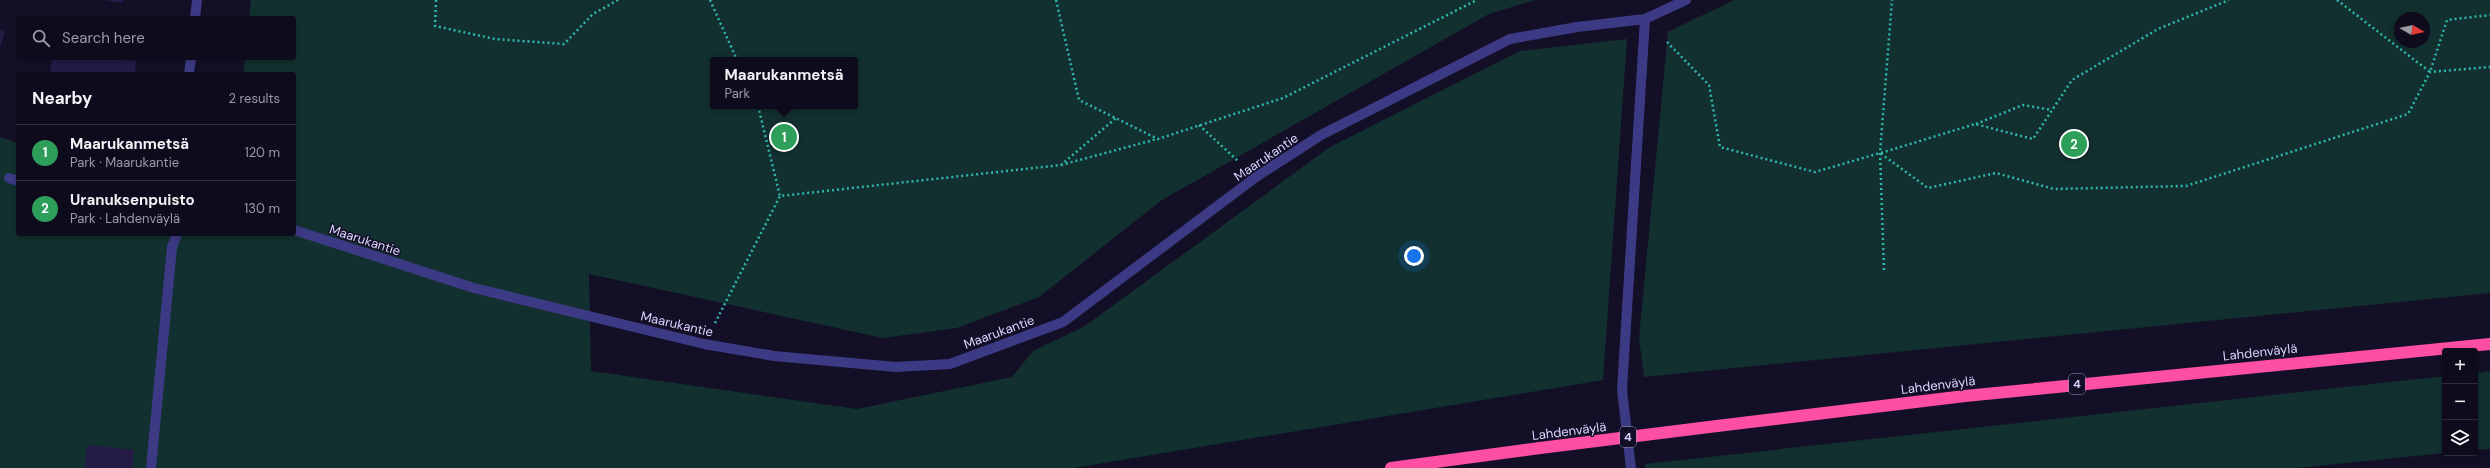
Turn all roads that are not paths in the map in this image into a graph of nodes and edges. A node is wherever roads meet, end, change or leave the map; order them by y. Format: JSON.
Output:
{"nodes":[{"id":1,"x":197,"y":0,"type":"edge"},
{"id":2,"x":1686,"y":0,"type":"edge"},
{"id":3,"x":195,"y":16,"type":"edge"},
{"id":4,"x":1645,"y":19,"type":"junction"},
{"id":5,"x":191,"y":60,"type":"edge"},
{"id":6,"x":189,"y":72,"type":"edge"},
{"id":7,"x":296,"y":231,"type":"edge"},
{"id":8,"x":176,"y":236,"type":"edge"},
{"id":9,"x":2490,"y":337,"type":"edge"},
{"id":10,"x":2490,"y":344,"type":"edge"},
{"id":11,"x":2437,"y":348,"type":"junction"},
{"id":12,"x":151,"y":468,"type":"edge"},
{"id":13,"x":1391,"y":468,"type":"edge"},
{"id":14,"x":1631,"y":468,"type":"edge"}],
"edges":[{"from":1,"to":3,"type":"street"},
{"from":2,"to":4,"type":"street","name":"Maarukantie"},
{"from":4,"to":7,"type":"street","name":"Maarukantie"},
{"from":4,"to":14,"type":"street"},
{"from":5,"to":6,"type":"street"},
{"from":8,"to":12,"type":"street"},
{"from":9,"to":11,"type":"highway"},
{"from":10,"to":11,"type":"highway","name":"Lahdenväylä","number":"4"},
{"from":11,"to":13,"type":"highway","name":"Lahdenväylä","number":"4","bridge":true}]}
